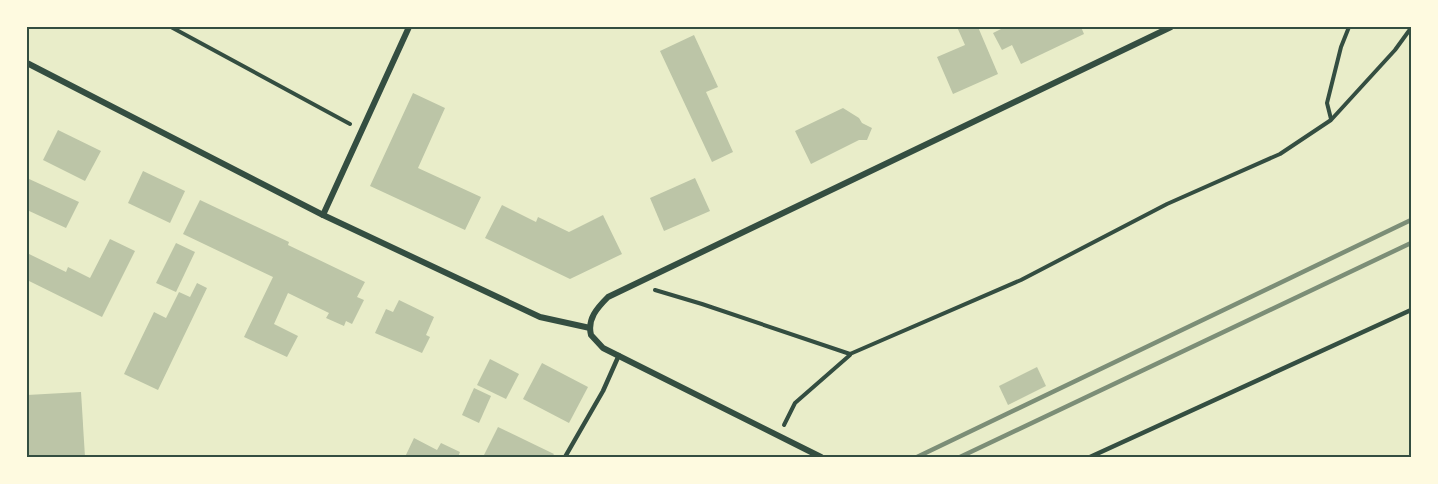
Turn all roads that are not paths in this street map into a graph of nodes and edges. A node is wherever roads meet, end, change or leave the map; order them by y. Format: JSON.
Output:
{"nodes":[{"id":1,"x":409,"y":27,"type":"edge"},
{"id":2,"x":1171,"y":27,"type":"edge"},
{"id":3,"x":27,"y":63,"type":"edge"},
{"id":4,"x":323,"y":215,"type":"junction"},
{"id":5,"x":1411,"y":310,"type":"edge"},
{"id":6,"x":590,"y":328,"type":"junction"},
{"id":7,"x":619,"y":356,"type":"junction"},
{"id":8,"x":565,"y":457,"type":"edge"},
{"id":9,"x":821,"y":457,"type":"edge"},
{"id":10,"x":1090,"y":457,"type":"edge"}],
"edges":[{"from":1,"to":4,"type":"street"},
{"from":2,"to":6,"type":"street"},
{"from":3,"to":4,"type":"street"},
{"from":4,"to":6,"type":"street"},
{"from":5,"to":10,"type":"lane"},
{"from":6,"to":7,"type":"street"},
{"from":7,"to":8,"type":"lane"},
{"from":7,"to":9,"type":"street"}]}
